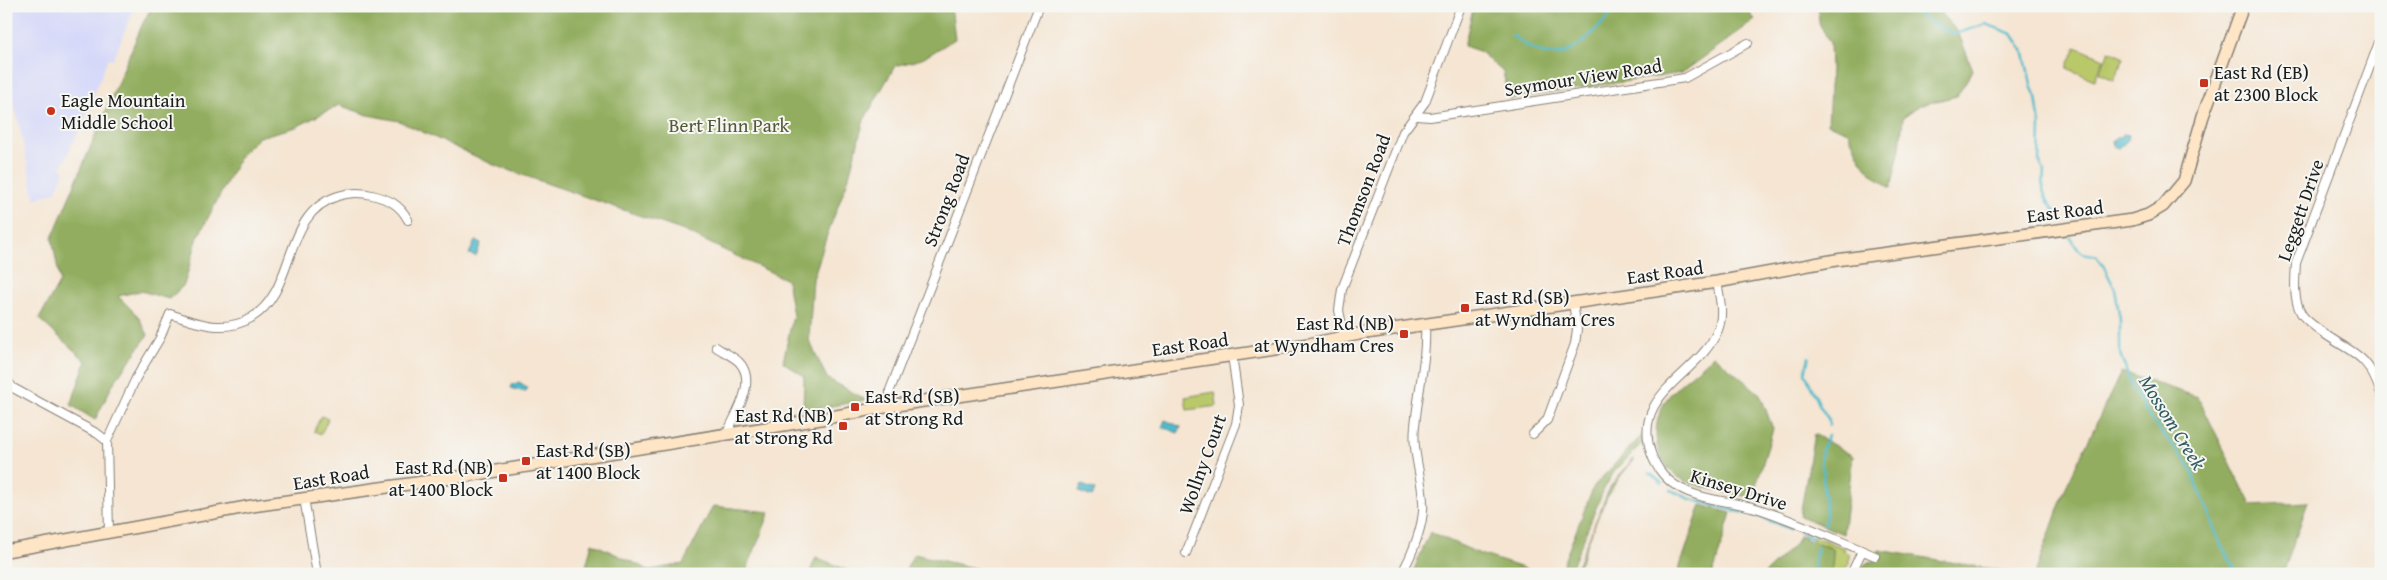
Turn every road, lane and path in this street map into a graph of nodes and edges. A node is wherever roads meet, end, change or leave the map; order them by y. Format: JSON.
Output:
{"nodes":[{"id":1,"x":1039,"y":6,"type":"edge"},
{"id":2,"x":1461,"y":6,"type":"edge"},
{"id":3,"x":2243,"y":6,"type":"edge"},
{"id":4,"x":2381,"y":37,"type":"edge"},
{"id":5,"x":1748,"y":43,"type":"dead end"},
{"id":6,"x":1416,"y":116,"type":"junction"},
{"id":7,"x":408,"y":220,"type":"dead end"},
{"id":8,"x":1717,"y":282,"type":"junction"},
{"id":9,"x":1573,"y":303,"type":"junction"},
{"id":10,"x":1425,"y":324,"type":"junction"},
{"id":11,"x":1344,"y":336,"type":"junction"},
{"id":12,"x":716,"y":347,"type":"dead end"},
{"id":13,"x":1232,"y":355,"type":"junction"},
{"id":14,"x":6,"y":379,"type":"edge"},
{"id":15,"x":2381,"y":394,"type":"edge"},
{"id":16,"x":890,"y":406,"type":"junction"},
{"id":17,"x":1533,"y":434,"type":"dead end"},
{"id":18,"x":726,"y":435,"type":"junction"},
{"id":19,"x":107,"y":441,"type":"junction"},
{"id":20,"x":304,"y":498,"type":"junction"},
{"id":21,"x":109,"y":533,"type":"junction"},
{"id":22,"x":6,"y":551,"type":"edge"},
{"id":23,"x":1862,"y":551,"type":"junction"},
{"id":24,"x":1186,"y":553,"type":"dead end"},
{"id":25,"x":1875,"y":556,"type":"dead end"},
{"id":26,"x":316,"y":574,"type":"edge"},
{"id":27,"x":1401,"y":574,"type":"edge"},
{"id":28,"x":1851,"y":574,"type":"edge"}],
"edges":[{"from":1,"to":16,"type":"street","name":"Strong Road"},
{"from":2,"to":6,"type":"street","name":"Thomson Road"},
{"from":3,"to":8,"type":"main road","name":"East Road"},
{"from":4,"to":15,"type":"street","name":"Leggett Drive"},
{"from":5,"to":6,"type":"street","name":"Seymour View Road"},
{"from":6,"to":11,"type":"street","name":"Thomson Road"},
{"from":7,"to":19,"type":"street"},
{"from":8,"to":9,"type":"main road","name":"East Road"},
{"from":8,"to":23,"type":"street","name":"Kinsey Drive"},
{"from":9,"to":10,"type":"main road","name":"East Road"},
{"from":9,"to":17,"type":"street"},
{"from":10,"to":11,"type":"main road","name":"East Road"},
{"from":10,"to":27,"type":"street"},
{"from":11,"to":13,"type":"main road","name":"East Road"},
{"from":12,"to":18,"type":"street"},
{"from":13,"to":16,"type":"main road","name":"East Road"},
{"from":13,"to":24,"type":"street","name":"Wollny Court"},
{"from":14,"to":19,"type":"street"},
{"from":16,"to":18,"type":"main road","name":"East Road"},
{"from":18,"to":20,"type":"main road","name":"East Road"},
{"from":19,"to":21,"type":"street"},
{"from":20,"to":21,"type":"main road","name":"East Road"},
{"from":20,"to":26,"type":"street"},
{"from":21,"to":22,"type":"main road","name":"East Road"},
{"from":23,"to":25,"type":"street","name":"Kinsey Drive"},
{"from":23,"to":28,"type":"street"}]}
